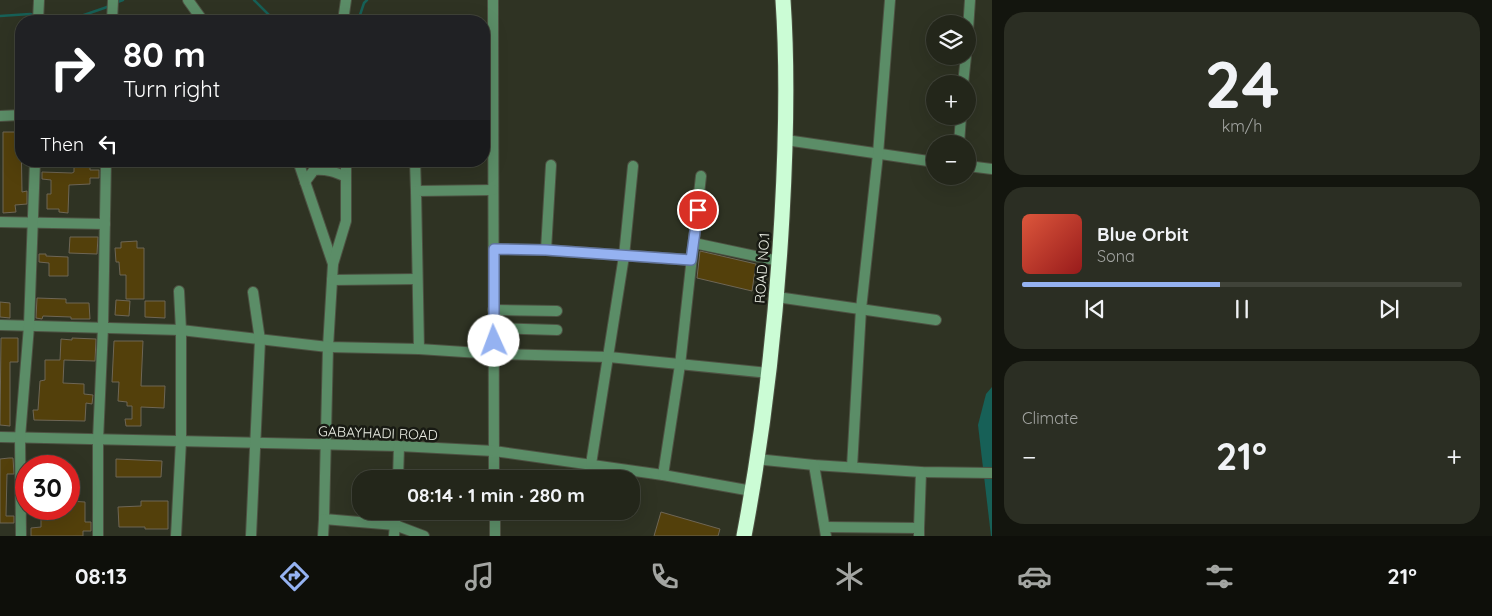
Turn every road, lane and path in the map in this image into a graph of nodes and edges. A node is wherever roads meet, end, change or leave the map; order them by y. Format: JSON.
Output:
{"nodes":[{"id":1,"x":39,"y":0,"type":"edge"},
{"id":2,"x":113,"y":0,"type":"edge"},
{"id":3,"x":188,"y":0,"type":"edge"},
{"id":4,"x":346,"y":0,"type":"edge"},
{"id":5,"x":493,"y":0,"type":"edge"},
{"id":6,"x":784,"y":0,"type":"edge"},
{"id":7,"x":890,"y":0,"type":"edge"},
{"id":8,"x":970,"y":0,"type":"edge"},
{"id":9,"x":38,"y":15,"type":"edge"},
{"id":10,"x":112,"y":15,"type":"edge"},
{"id":11,"x":199,"y":15,"type":"edge"},
{"id":12,"x":345,"y":15,"type":"edge"},
{"id":13,"x":969,"y":15,"type":"edge"},
{"id":14,"x":15,"y":115,"type":"edge"},
{"id":15,"x":0,"y":116,"type":"edge"},
{"id":16,"x":786,"y":140,"type":"junction"},
{"id":17,"x":878,"y":154,"type":"junction"},
{"id":18,"x":926,"y":161,"type":"edge"},
{"id":19,"x":551,"y":165,"type":"dead end"},
{"id":20,"x":633,"y":166,"type":"dead end"},
{"id":21,"x":35,"y":167,"type":"edge"},
{"id":22,"x":106,"y":167,"type":"edge"},
{"id":23,"x":300,"y":167,"type":"edge"},
{"id":24,"x":346,"y":167,"type":"edge"},
{"id":25,"x":415,"y":167,"type":"edge"},
{"id":26,"x":976,"y":167,"type":"edge"},
{"id":27,"x":992,"y":169,"type":"edge"},
{"id":28,"x":701,"y":176,"type":"dead end"},
{"id":29,"x":346,"y":177,"type":"junction"},
{"id":30,"x":305,"y":182,"type":"junction"},
{"id":31,"x":493,"y":190,"type":"junction"},
{"id":32,"x":416,"y":191,"type":"junction"},
{"id":33,"x":0,"y":222,"type":"edge"},
{"id":34,"x":32,"y":222,"type":"junction"},
{"id":35,"x":105,"y":224,"type":"junction"},
{"id":36,"x":694,"y":243,"type":"junction"},
{"id":37,"x":494,"y":249,"type":"junction"},
{"id":38,"x":546,"y":250,"type":"junction"},
{"id":39,"x":624,"y":256,"type":"junction"},
{"id":40,"x":691,"y":260,"type":"junction"},
{"id":41,"x":780,"y":261,"type":"junction"},
{"id":42,"x":332,"y":264,"type":"junction"},
{"id":43,"x":417,"y":278,"type":"junction"},
{"id":44,"x":332,"y":280,"type":"junction"},
{"id":45,"x":179,"y":291,"type":"dead end"},
{"id":46,"x":253,"y":292,"type":"dead end"},
{"id":47,"x":777,"y":298,"type":"junction"},
{"id":48,"x":861,"y":309,"type":"junction"},
{"id":49,"x":493,"y":310,"type":"junction"},
{"id":50,"x":557,"y":311,"type":"dead end"},
{"id":51,"x":936,"y":320,"type":"dead end"},
{"id":52,"x":0,"y":324,"type":"edge"},
{"id":53,"x":29,"y":326,"type":"junction"},
{"id":54,"x":103,"y":327,"type":"junction"},
{"id":55,"x":494,"y":328,"type":"junction"},
{"id":56,"x":181,"y":330,"type":"junction"},
{"id":57,"x":557,"y":330,"type":"dead end"},
{"id":58,"x":260,"y":340,"type":"junction"},
{"id":59,"x":328,"y":347,"type":"junction"},
{"id":60,"x":418,"y":349,"type":"junction"},
{"id":61,"x":495,"y":354,"type":"junction"},
{"id":62,"x":609,"y":357,"type":"junction"},
{"id":63,"x":680,"y":365,"type":"junction"},
{"id":64,"x":768,"y":373,"type":"junction"},
{"id":65,"x":0,"y":437,"type":"edge"},
{"id":66,"x":20,"y":437,"type":"junction"},
{"id":67,"x":98,"y":440,"type":"junction"},
{"id":68,"x":181,"y":441,"type":"junction"},
{"id":69,"x":256,"y":442,"type":"junction"},
{"id":70,"x":327,"y":445,"type":"junction"},
{"id":71,"x":399,"y":446,"type":"junction"},
{"id":72,"x":494,"y":451,"type":"junction"},
{"id":73,"x":756,"y":459,"type":"junction"},
{"id":74,"x":591,"y":464,"type":"junction"},
{"id":75,"x":814,"y":465,"type":"junction"},
{"id":76,"x":852,"y":467,"type":"junction"},
{"id":77,"x":398,"y":470,"type":"edge"},
{"id":78,"x":494,"y":470,"type":"edge"},
{"id":79,"x":921,"y":472,"type":"junction"},
{"id":80,"x":992,"y":473,"type":"edge"},
{"id":81,"x":664,"y":474,"type":"junction"},
{"id":82,"x":752,"y":491,"type":"junction"},
{"id":83,"x":324,"y":519,"type":"junction"},
{"id":84,"x":396,"y":520,"type":"edge"},
{"id":85,"x":495,"y":520,"type":"edge"},
{"id":86,"x":396,"y":524,"type":"junction"},
{"id":87,"x":825,"y":532,"type":"edge"},
{"id":88,"x":919,"y":532,"type":"edge"},
{"id":89,"x":21,"y":536,"type":"edge"},
{"id":90,"x":98,"y":536,"type":"edge"},
{"id":91,"x":176,"y":536,"type":"edge"},
{"id":92,"x":251,"y":536,"type":"edge"},
{"id":93,"x":323,"y":536,"type":"edge"},
{"id":94,"x":394,"y":536,"type":"edge"},
{"id":95,"x":424,"y":536,"type":"edge"},
{"id":96,"x":495,"y":536,"type":"edge"},
{"id":97,"x":744,"y":536,"type":"edge"}],
"edges":[{"from":1,"to":9,"type":"street"},
{"from":2,"to":10,"type":"street"},
{"from":3,"to":11,"type":"street"},
{"from":4,"to":12,"type":"street"},
{"from":5,"to":31,"type":"street"},
{"from":6,"to":16,"type":"highway","name":"ROAD NO.1"},
{"from":7,"to":17,"type":"street"},
{"from":8,"to":13,"type":"street"},
{"from":14,"to":15,"type":"street"},
{"from":16,"to":17,"type":"street"},
{"from":16,"to":41,"type":"highway","name":"ROAD NO.1"},
{"from":17,"to":18,"type":"street"},
{"from":17,"to":48,"type":"street"},
{"from":19,"to":38,"type":"street"},
{"from":20,"to":39,"type":"street"},
{"from":21,"to":34,"type":"street"},
{"from":22,"to":35,"type":"street"},
{"from":23,"to":30,"type":"street"},
{"from":24,"to":29,"type":"street"},
{"from":25,"to":32,"type":"street"},
{"from":26,"to":27,"type":"street"},
{"from":28,"to":36,"type":"street"},
{"from":29,"to":30,"type":"street"},
{"from":29,"to":42,"type":"street"},
{"from":30,"to":42,"type":"street"},
{"from":31,"to":32,"type":"street"},
{"from":31,"to":37,"type":"street"},
{"from":32,"to":43,"type":"street"},
{"from":33,"to":34,"type":"street"},
{"from":34,"to":35,"type":"street"},
{"from":34,"to":53,"type":"street"},
{"from":35,"to":54,"type":"street"},
{"from":36,"to":40,"type":"street"},
{"from":36,"to":41,"type":"street"},
{"from":37,"to":38,"type":"street"},
{"from":37,"to":49,"type":"street"},
{"from":38,"to":39,"type":"street"},
{"from":39,"to":40,"type":"street"},
{"from":39,"to":62,"type":"street"},
{"from":40,"to":63,"type":"street"},
{"from":41,"to":47,"type":"highway","name":"ROAD NO.1"},
{"from":42,"to":44,"type":"street"},
{"from":43,"to":44,"type":"street"},
{"from":43,"to":60,"type":"street"},
{"from":44,"to":59,"type":"street"},
{"from":45,"to":56,"type":"street"},
{"from":46,"to":58,"type":"street"},
{"from":47,"to":48,"type":"street"},
{"from":47,"to":64,"type":"highway","name":"ROAD NO.1"},
{"from":48,"to":51,"type":"street"},
{"from":48,"to":76,"type":"street"},
{"from":49,"to":50,"type":"street"},
{"from":49,"to":55,"type":"street"},
{"from":52,"to":53,"type":"street"},
{"from":53,"to":54,"type":"street"},
{"from":53,"to":66,"type":"street"},
{"from":54,"to":56,"type":"street"},
{"from":54,"to":67,"type":"street"},
{"from":55,"to":57,"type":"street"},
{"from":55,"to":61,"type":"street"},
{"from":56,"to":58,"type":"street"},
{"from":56,"to":68,"type":"street"},
{"from":58,"to":59,"type":"street"},
{"from":58,"to":69,"type":"street"},
{"from":59,"to":60,"type":"street"},
{"from":59,"to":70,"type":"street"},
{"from":60,"to":61,"type":"street"},
{"from":61,"to":62,"type":"street"},
{"from":61,"to":72,"type":"street"},
{"from":62,"to":63,"type":"street"},
{"from":62,"to":74,"type":"street"},
{"from":63,"to":64,"type":"street"},
{"from":63,"to":81,"type":"street"},
{"from":64,"to":73,"type":"highway","name":"ROAD NO.1"},
{"from":65,"to":66,"type":"street","name":"GABAYHADI ROAD"},
{"from":66,"to":67,"type":"street","name":"GABAYHADI ROAD"},
{"from":66,"to":89,"type":"street"},
{"from":67,"to":68,"type":"street","name":"GABAYHADI ROAD"},
{"from":67,"to":90,"type":"street"},
{"from":68,"to":69,"type":"street","name":"GABAYHADI ROAD"},
{"from":68,"to":91,"type":"street"},
{"from":69,"to":70,"type":"street","name":"GABAYHADI ROAD"},
{"from":69,"to":92,"type":"street"},
{"from":70,"to":71,"type":"street","name":"GABAYHADI ROAD"},
{"from":70,"to":83,"type":"street"},
{"from":71,"to":72,"type":"street","name":"GABAYHADI ROAD"},
{"from":71,"to":77,"type":"street"},
{"from":72,"to":74,"type":"street","name":"GABAYHADI ROAD"},
{"from":72,"to":78,"type":"street"},
{"from":73,"to":75,"type":"street"},
{"from":73,"to":82,"type":"highway","name":"ROAD NO.1"},
{"from":74,"to":81,"type":"street","name":"GABAYHADI ROAD"},
{"from":75,"to":76,"type":"street"},
{"from":75,"to":87,"type":"street"},
{"from":76,"to":79,"type":"street"},
{"from":79,"to":80,"type":"street"},
{"from":79,"to":88,"type":"street"},
{"from":81,"to":82,"type":"street","name":"GABAYHADI ROAD"},
{"from":82,"to":97,"type":"highway","name":"ROAD NO.1"},
{"from":83,"to":86,"type":"street"},
{"from":83,"to":93,"type":"street"},
{"from":84,"to":86,"type":"street"},
{"from":85,"to":96,"type":"street"},
{"from":86,"to":94,"type":"street"},
{"from":86,"to":95,"type":"street"},
{"from":87,"to":88,"type":"street"}]}
